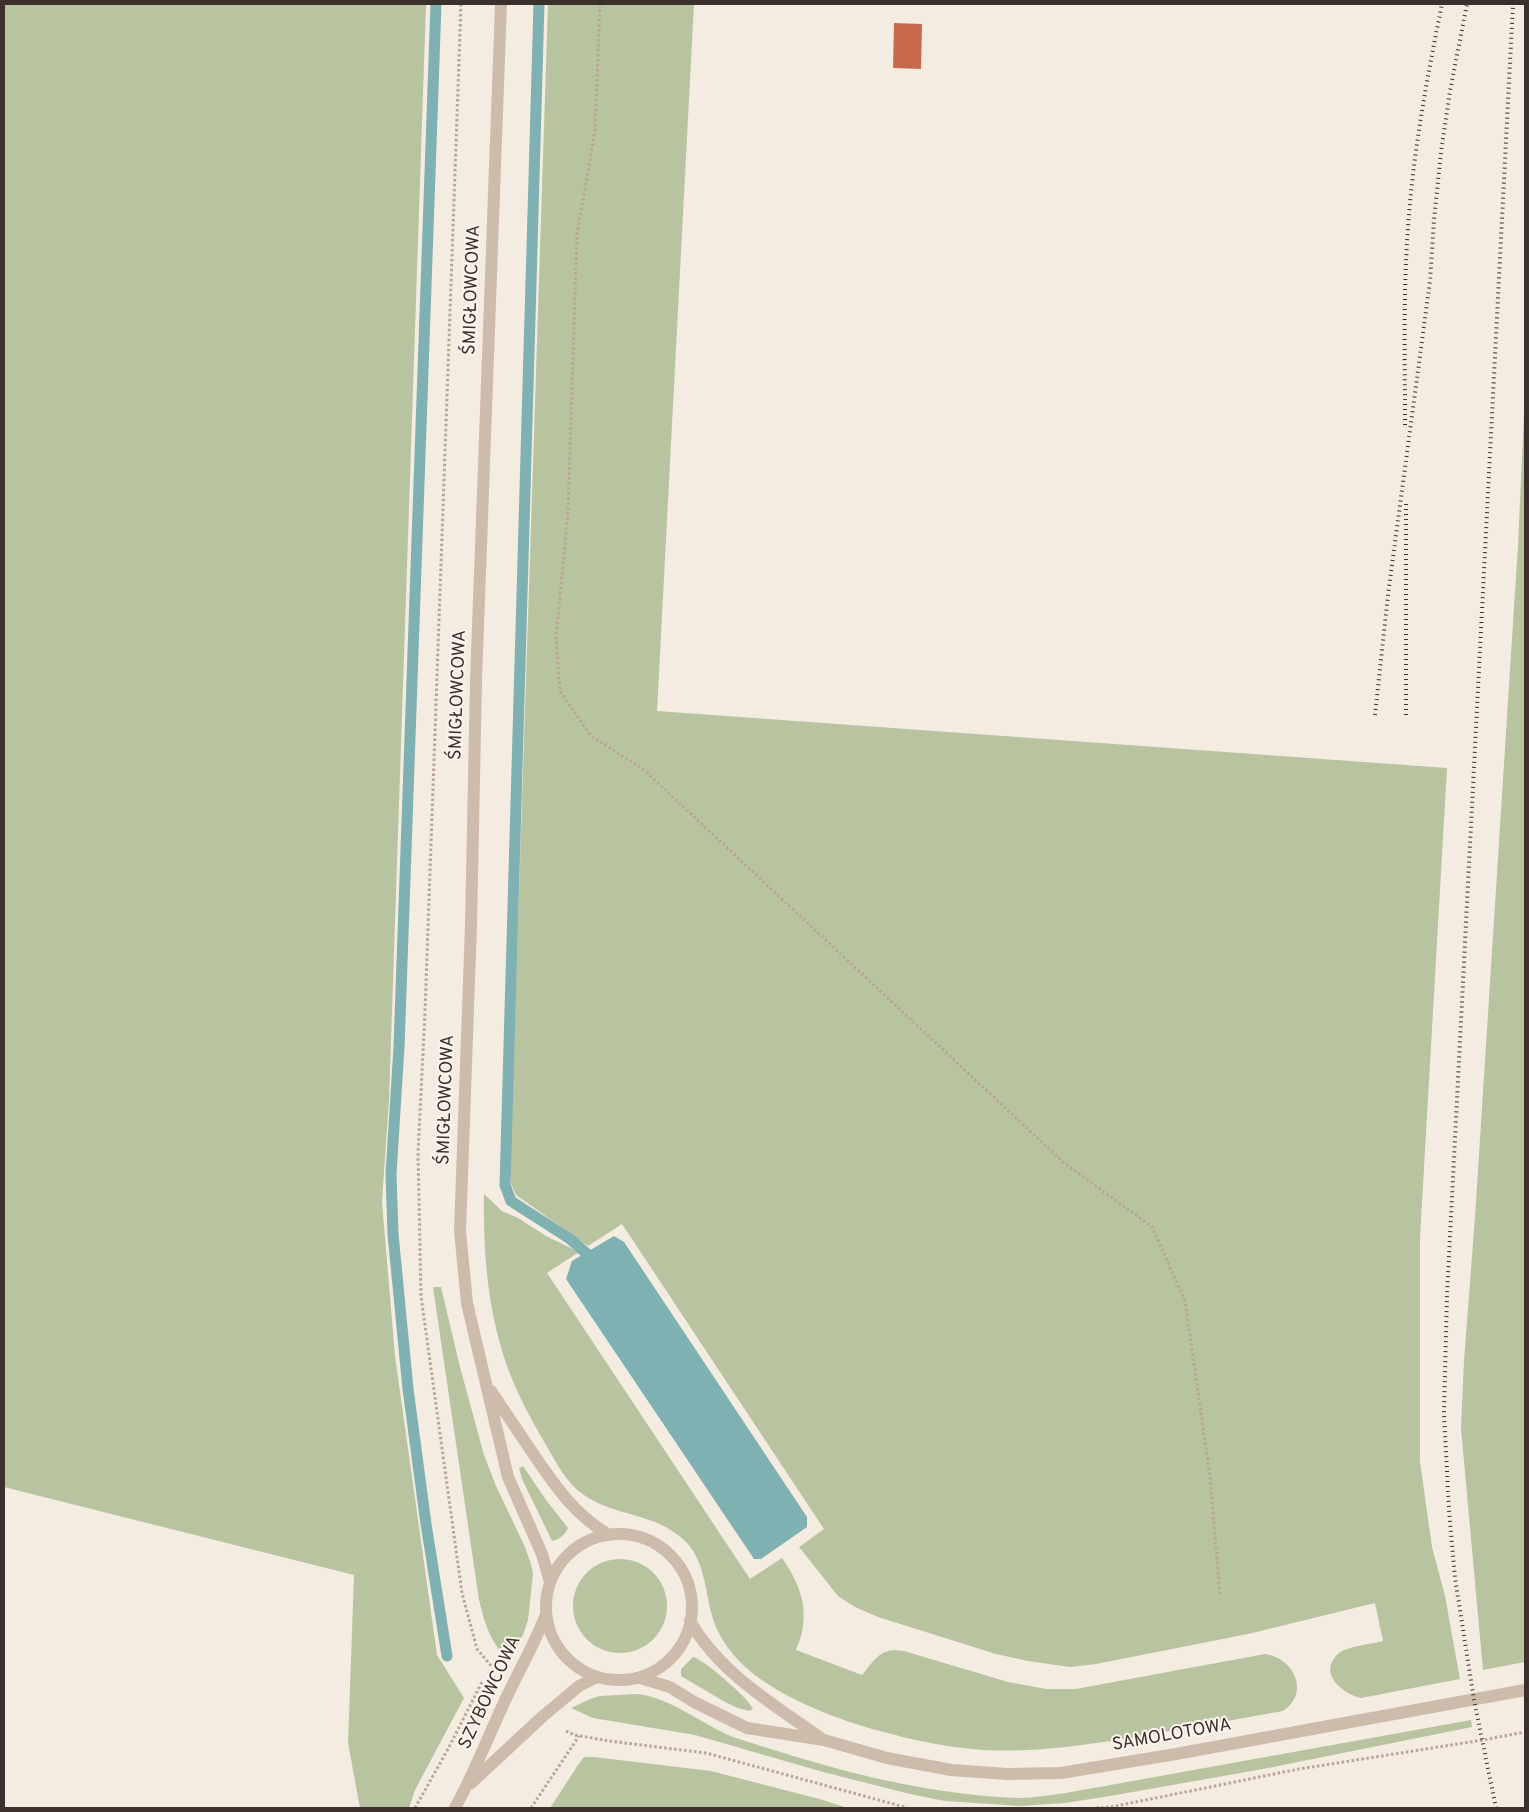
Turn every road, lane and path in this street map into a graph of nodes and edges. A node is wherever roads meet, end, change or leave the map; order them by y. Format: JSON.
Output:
{"nodes":[{"id":1,"x":501,"y":4,"type":"edge"},
{"id":2,"x":600,"y":4,"type":"edge"},
{"id":3,"x":486,"y":1385,"type":"junction"},
{"id":4,"x":609,"y":1535,"type":"junction"},
{"id":5,"x":550,"y":1582,"type":"junction"},
{"id":6,"x":1220,"y":1597,"type":"dead end"},
{"id":7,"x":546,"y":1614,"type":"junction"},
{"id":8,"x":690,"y":1622,"type":"junction"},
{"id":9,"x":490,"y":1666,"type":"dead end"},
{"id":10,"x":597,"y":1677,"type":"junction"},
{"id":11,"x":640,"y":1678,"type":"junction"},
{"id":12,"x":1525,"y":1690,"type":"edge"},
{"id":13,"x":1525,"y":1732,"type":"edge"},
{"id":14,"x":579,"y":1736,"type":"dead end"},
{"id":15,"x":824,"y":1740,"type":"junction"},
{"id":16,"x":467,"y":1786,"type":"junction"},
{"id":17,"x":415,"y":1808,"type":"edge"},
{"id":18,"x":455,"y":1808,"type":"edge"},
{"id":19,"x":531,"y":1808,"type":"edge"},
{"id":20,"x":1096,"y":1808,"type":"edge"}],
"edges":[{"from":1,"to":3,"type":"street","name":"ŚMIGŁOWCOWA"},
{"from":2,"to":6,"type":"path"},
{"from":3,"to":4,"type":"street","name":"ŚMIGŁOWCOWA"},
{"from":3,"to":5,"type":"street","name":"ŚMIGŁOWCOWA"},
{"from":4,"to":5,"type":"street"},
{"from":4,"to":8,"type":"street"},
{"from":5,"to":7,"type":"street"},
{"from":7,"to":10,"type":"street"},
{"from":7,"to":16,"type":"street","name":"SZYBOWCOWA"},
{"from":8,"to":11,"type":"street"},
{"from":8,"to":15,"type":"street","name":"SAMOLOTOWA"},
{"from":9,"to":17,"type":"path"},
{"from":10,"to":11,"type":"street"},
{"from":10,"to":16,"type":"street","name":"SZYBOWCOWA"},
{"from":11,"to":15,"type":"street","name":"SAMOLOTOWA"},
{"from":12,"to":15,"type":"street","name":"SAMOLOTOWA"},
{"from":13,"to":20,"type":"path"},
{"from":14,"to":19,"type":"path"},
{"from":16,"to":18,"type":"street","name":"SZYBOWCOWA"}]}
